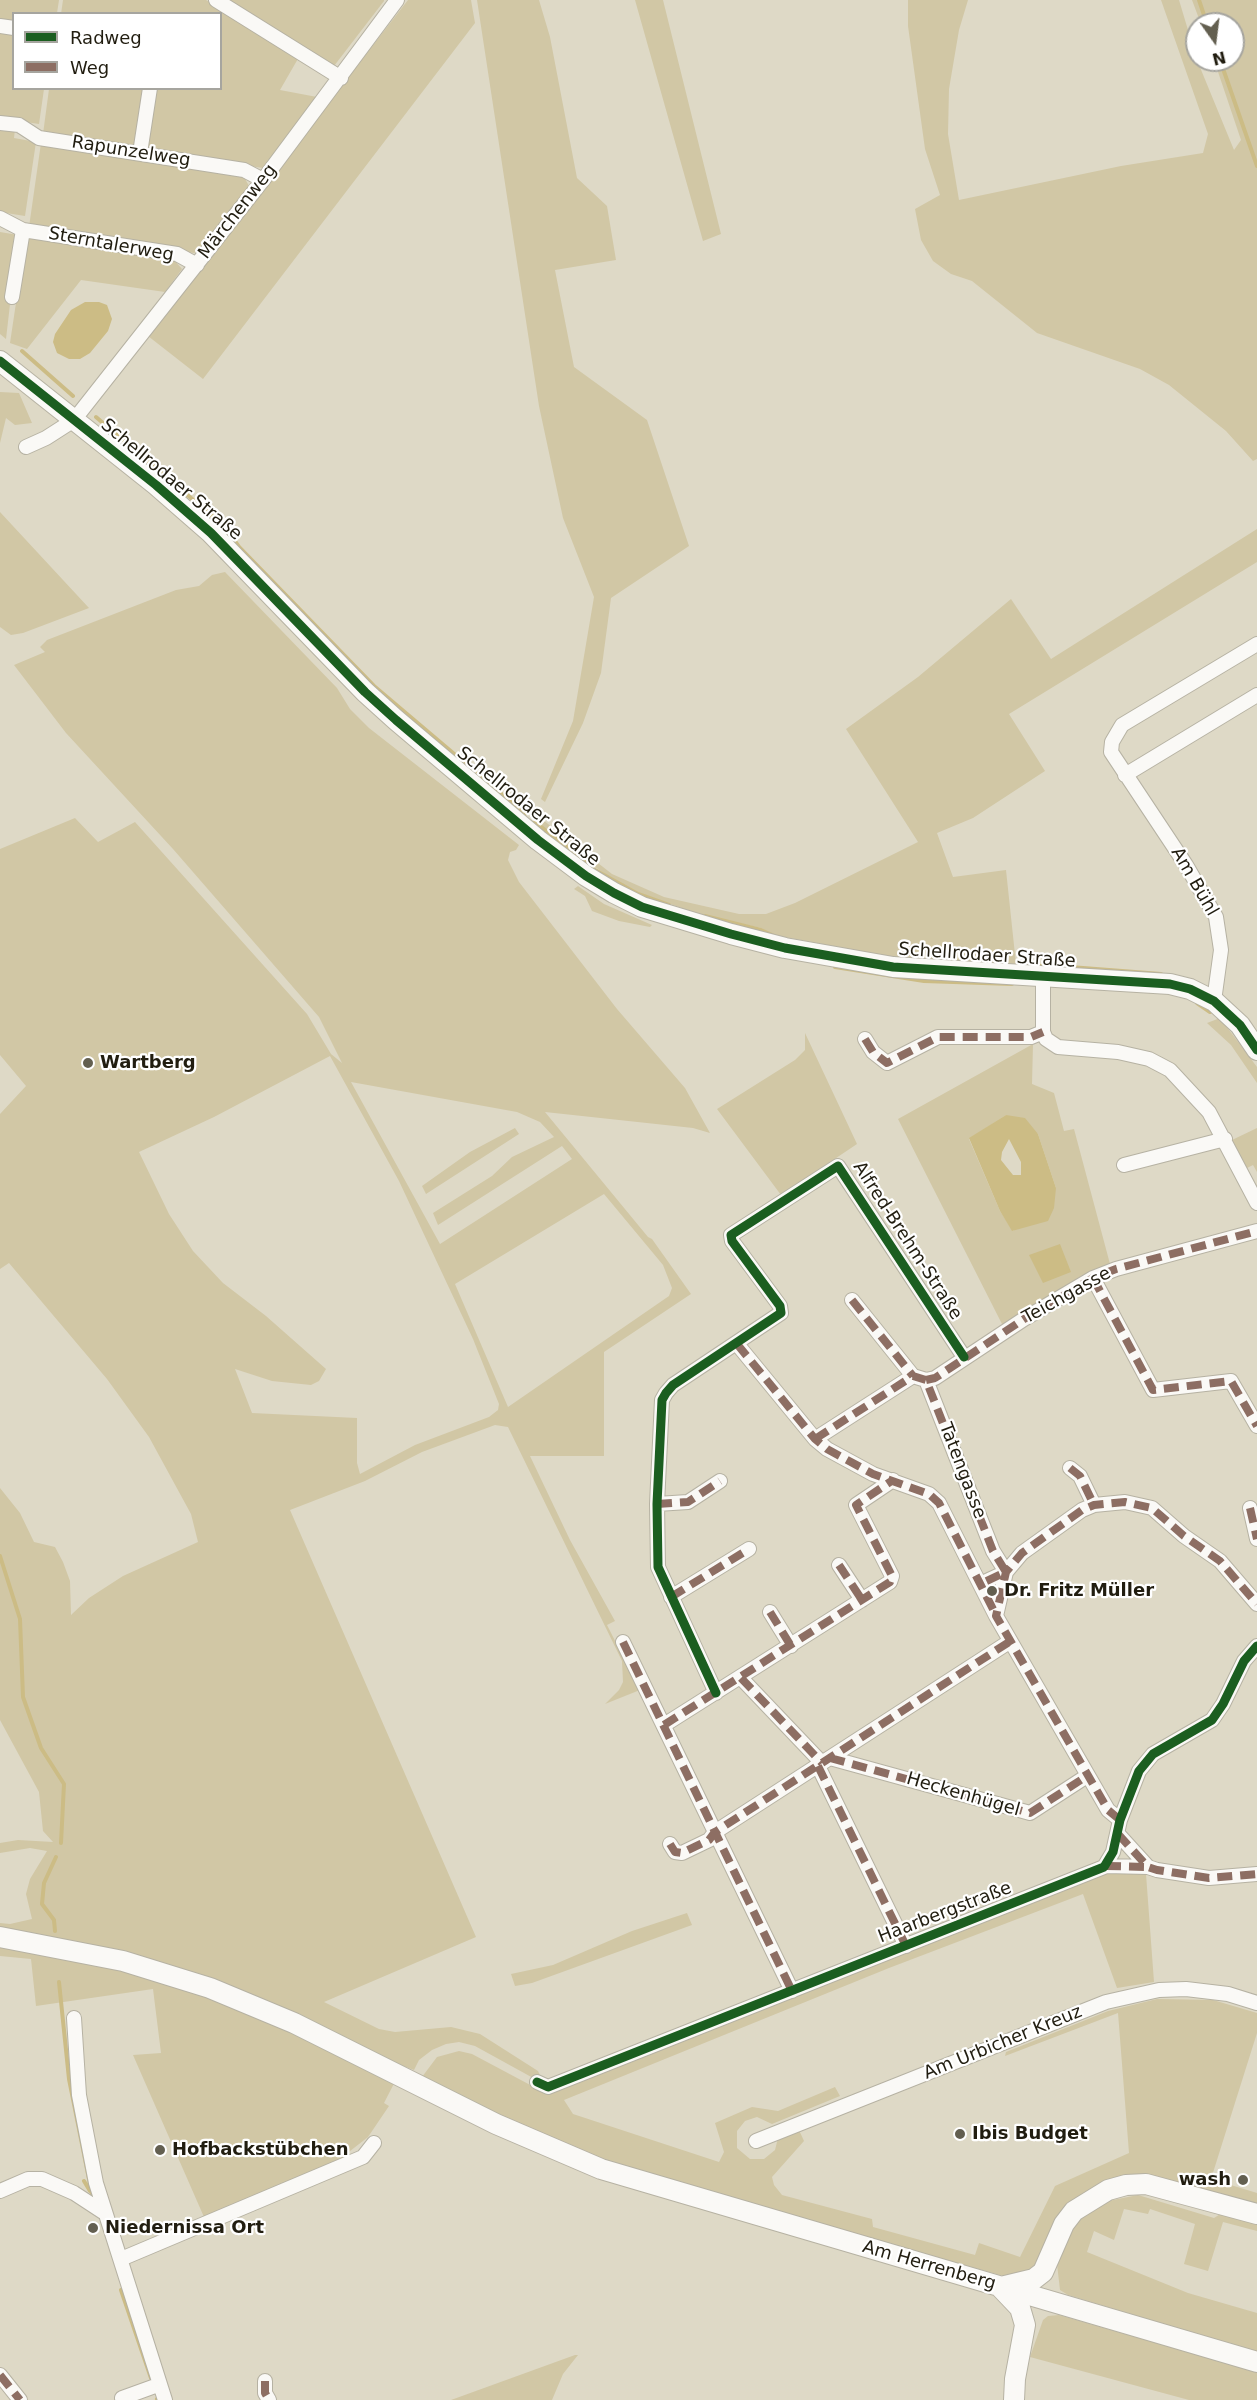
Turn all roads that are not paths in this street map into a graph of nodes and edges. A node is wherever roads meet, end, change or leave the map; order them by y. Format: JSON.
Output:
{"nodes":[{"id":1,"x":216,"y":0,"type":"edge"},
{"id":2,"x":397,"y":0,"type":"edge"},
{"id":3,"x":341,"y":78,"type":"junction"},
{"id":4,"x":150,"y":90,"type":"edge"},
{"id":5,"x":0,"y":123,"type":"edge"},
{"id":6,"x":140,"y":153,"type":"junction"},
{"id":7,"x":263,"y":180,"type":"junction"},
{"id":8,"x":0,"y":218,"type":"edge"},
{"id":9,"x":23,"y":230,"type":"junction"},
{"id":10,"x":197,"y":265,"type":"junction"},
{"id":11,"x":12,"y":297,"type":"dead end"},
{"id":12,"x":0,"y":361,"type":"edge"},
{"id":13,"x":74,"y":420,"type":"junction"},
{"id":14,"x":26,"y":447,"type":"dead end"},
{"id":15,"x":1257,"y":644,"type":"edge"},
{"id":16,"x":1257,"y":695,"type":"edge"},
{"id":17,"x":1125,"y":776,"type":"junction"},
{"id":18,"x":1043,"y":976,"type":"junction"},
{"id":19,"x":1214,"y":1001,"type":"junction"},
{"id":20,"x":1043,"y":1032,"type":"junction"},
{"id":21,"x":865,"y":1039,"type":"dead end"},
{"id":22,"x":1257,"y":1050,"type":"edge"},
{"id":23,"x":1225,"y":1139,"type":"junction"},
{"id":24,"x":1124,"y":1165,"type":"dead end"},
{"id":25,"x":1257,"y":1203,"type":"edge"},
{"id":26,"x":1257,"y":1231,"type":"edge"},
{"id":27,"x":1093,"y":1278,"type":"junction"},
{"id":28,"x":852,"y":1300,"type":"dead end"},
{"id":29,"x":737,"y":1344,"type":"junction"},
{"id":30,"x":964,"y":1357,"type":"junction"},
{"id":31,"x":919,"y":1378,"type":"junction"},
{"id":32,"x":1257,"y":1426,"type":"edge"},
{"id":33,"x":815,"y":1439,"type":"junction"},
{"id":34,"x":1070,"y":1468,"type":"dead end"},
{"id":35,"x":893,"y":1480,"type":"junction"},
{"id":36,"x":720,"y":1481,"type":"dead end"},
{"id":37,"x":657,"y":1504,"type":"junction"},
{"id":38,"x":1094,"y":1505,"type":"junction"},
{"id":39,"x":1250,"y":1508,"type":"dead end"},
{"id":40,"x":1257,"y":1539,"type":"edge"},
{"id":41,"x":749,"y":1549,"type":"dead end"},
{"id":42,"x":839,"y":1565,"type":"dead end"},
{"id":43,"x":1006,"y":1572,"type":"junction"},
{"id":44,"x":980,"y":1584,"type":"junction"},
{"id":45,"x":1255,"y":1596,"type":"edge"},
{"id":46,"x":671,"y":1597,"type":"junction"},
{"id":47,"x":862,"y":1600,"type":"junction"},
{"id":48,"x":770,"y":1612,"type":"dead end"},
{"id":49,"x":996,"y":1616,"type":"junction"},
{"id":50,"x":622,"y":1642,"type":"dead end"},
{"id":51,"x":1009,"y":1642,"type":"junction"},
{"id":52,"x":791,"y":1646,"type":"junction"},
{"id":53,"x":1257,"y":1646,"type":"edge"},
{"id":54,"x":741,"y":1678,"type":"junction"},
{"id":55,"x":716,"y":1693,"type":"junction"},
{"id":56,"x":664,"y":1725,"type":"junction"},
{"id":57,"x":823,"y":1762,"type":"junction"},
{"id":58,"x":1087,"y":1776,"type":"junction"},
{"id":59,"x":1119,"y":1827,"type":"junction"},
{"id":60,"x":715,"y":1832,"type":"junction"},
{"id":61,"x":670,"y":1844,"type":"dead end"},
{"id":62,"x":1106,"y":1866,"type":"junction"},
{"id":63,"x":1148,"y":1867,"type":"junction"},
{"id":64,"x":1257,"y":1874,"type":"edge"},
{"id":65,"x":0,"y":1937,"type":"edge"},
{"id":66,"x":906,"y":1946,"type":"junction"},
{"id":67,"x":792,"y":1991,"type":"junction"},
{"id":68,"x":1257,"y":2004,"type":"edge"},
{"id":69,"x":74,"y":2018,"type":"dead end"},
{"id":70,"x":537,"y":2082,"type":"dead end"},
{"id":71,"x":756,"y":2141,"type":"dead end"},
{"id":72,"x":375,"y":2143,"type":"dead end"},
{"id":73,"x":0,"y":2191,"type":"edge"},
{"id":74,"x":103,"y":2212,"type":"junction"},
{"id":75,"x":1257,"y":2214,"type":"edge"},
{"id":76,"x":1050,"y":2258,"type":"junction"},
{"id":77,"x":121,"y":2259,"type":"junction"},
{"id":78,"x":1000,"y":2287,"type":"junction"},
{"id":79,"x":1074,"y":2306,"type":"junction"},
{"id":80,"x":1022,"y":2347,"type":"junction"},
{"id":81,"x":1257,"y":2362,"type":"edge"},
{"id":82,"x":0,"y":2375,"type":"edge"},
{"id":83,"x":265,"y":2381,"type":"dead end"},
{"id":84,"x":158,"y":2385,"type":"junction"},
{"id":85,"x":122,"y":2398,"type":"dead end"},
{"id":86,"x":20,"y":2400,"type":"edge"},
{"id":87,"x":165,"y":2400,"type":"edge"},
{"id":88,"x":269,"y":2400,"type":"edge"},
{"id":89,"x":1014,"y":2400,"type":"edge"}],
"edges":[{"from":1,"to":3,"type":"street"},
{"from":2,"to":3,"type":"street","name":"Märchenweg"},
{"from":3,"to":7,"type":"street","name":"Märchenweg"},
{"from":4,"to":6,"type":"street"},
{"from":5,"to":6,"type":"street","name":"Rapunzelweg"},
{"from":6,"to":7,"type":"street","name":"Rapunzelweg"},
{"from":7,"to":10,"type":"street","name":"Märchenweg"},
{"from":8,"to":9,"type":"street","name":"Sterntalerweg"},
{"from":9,"to":10,"type":"street","name":"Sterntalerweg"},
{"from":9,"to":11,"type":"street","name":"Sterntalerweg"},
{"from":10,"to":13,"type":"street","name":"Märchenweg"},
{"from":12,"to":13,"type":"main road","name":"Schellrodaer Straße"},
{"from":13,"to":14,"type":"street","name":"Märchenweg"},
{"from":13,"to":18,"type":"main road","name":"Schellrodaer Straße"},
{"from":15,"to":17,"type":"street","name":"Am Bühl"},
{"from":16,"to":17,"type":"street"},
{"from":17,"to":19,"type":"street","name":"Am Bühl"},
{"from":18,"to":19,"type":"main road","name":"Schellrodaer Straße"},
{"from":18,"to":20,"type":"street"},
{"from":19,"to":22,"type":"main road","name":"Schellrodaer Straße"},
{"from":20,"to":21,"type":"street"},
{"from":20,"to":23,"type":"street"},
{"from":23,"to":24,"type":"street"},
{"from":23,"to":25,"type":"street"},
{"from":26,"to":27,"type":"street","name":"Teichgasse"},
{"from":27,"to":30,"type":"street","name":"Teichgasse"},
{"from":27,"to":32,"type":"street"},
{"from":28,"to":31,"type":"street","name":"Tatengasse"},
{"from":29,"to":30,"type":"street","name":"Alfred-Brehm-Straße"},
{"from":29,"to":33,"type":"street"},
{"from":29,"to":37,"type":"street","name":"Alfred-Brehm-Straße"},
{"from":30,"to":31,"type":"street","name":"Teichgasse"},
{"from":31,"to":33,"type":"street"},
{"from":31,"to":43,"type":"street","name":"Tatengasse"},
{"from":33,"to":35,"type":"street"},
{"from":34,"to":38,"type":"street"},
{"from":35,"to":44,"type":"street"},
{"from":35,"to":47,"type":"street"},
{"from":36,"to":37,"type":"street"},
{"from":37,"to":46,"type":"street","name":"Alfred-Brehm-Straße"},
{"from":38,"to":43,"type":"street"},
{"from":38,"to":45,"type":"street"},
{"from":39,"to":40,"type":"street"},
{"from":41,"to":46,"type":"street"},
{"from":42,"to":47,"type":"street"},
{"from":43,"to":44,"type":"street"},
{"from":43,"to":49,"type":"street"},
{"from":44,"to":49,"type":"street"},
{"from":46,"to":55,"type":"street","name":"Alfred-Brehm-Straße"},
{"from":47,"to":52,"type":"street"},
{"from":48,"to":52,"type":"street"},
{"from":49,"to":51,"type":"street"},
{"from":50,"to":56,"type":"street"},
{"from":51,"to":57,"type":"street"},
{"from":51,"to":58,"type":"street"},
{"from":52,"to":54,"type":"street"},
{"from":53,"to":59,"type":"street"},
{"from":54,"to":55,"type":"street"},
{"from":54,"to":57,"type":"street"},
{"from":55,"to":56,"type":"street"},
{"from":56,"to":60,"type":"street"},
{"from":57,"to":58,"type":"street","name":"Heckenhügel"},
{"from":57,"to":60,"type":"street"},
{"from":57,"to":66,"type":"street"},
{"from":58,"to":59,"type":"street"},
{"from":59,"to":62,"type":"street"},
{"from":59,"to":63,"type":"street"},
{"from":60,"to":61,"type":"street"},
{"from":60,"to":67,"type":"street"},
{"from":62,"to":63,"type":"street"},
{"from":62,"to":66,"type":"street","name":"Haarbergstraße"},
{"from":63,"to":64,"type":"street"},
{"from":65,"to":78,"type":"main road","name":"Am Herrenberg"},
{"from":66,"to":67,"type":"street","name":"Haarbergstraße"},
{"from":67,"to":70,"type":"street","name":"Haarbergstraße"},
{"from":68,"to":71,"type":"street","name":"Am Urbicher Kreuz"},
{"from":69,"to":74,"type":"street"},
{"from":72,"to":77,"type":"street"},
{"from":73,"to":74,"type":"street"},
{"from":74,"to":77,"type":"street"},
{"from":75,"to":76,"type":"main road"},
{"from":76,"to":78,"type":"main road"},
{"from":76,"to":79,"type":"main road"},
{"from":77,"to":84,"type":"street"},
{"from":78,"to":79,"type":"main road","name":"Am Herrenberg"},
{"from":78,"to":80,"type":"main road"},
{"from":79,"to":80,"type":"main road"},
{"from":79,"to":81,"type":"main road","name":"Am Herrenberg"},
{"from":80,"to":89,"type":"main road"},
{"from":82,"to":86,"type":"street"},
{"from":83,"to":88,"type":"street"},
{"from":84,"to":85,"type":"street"},
{"from":84,"to":87,"type":"street"}]}
